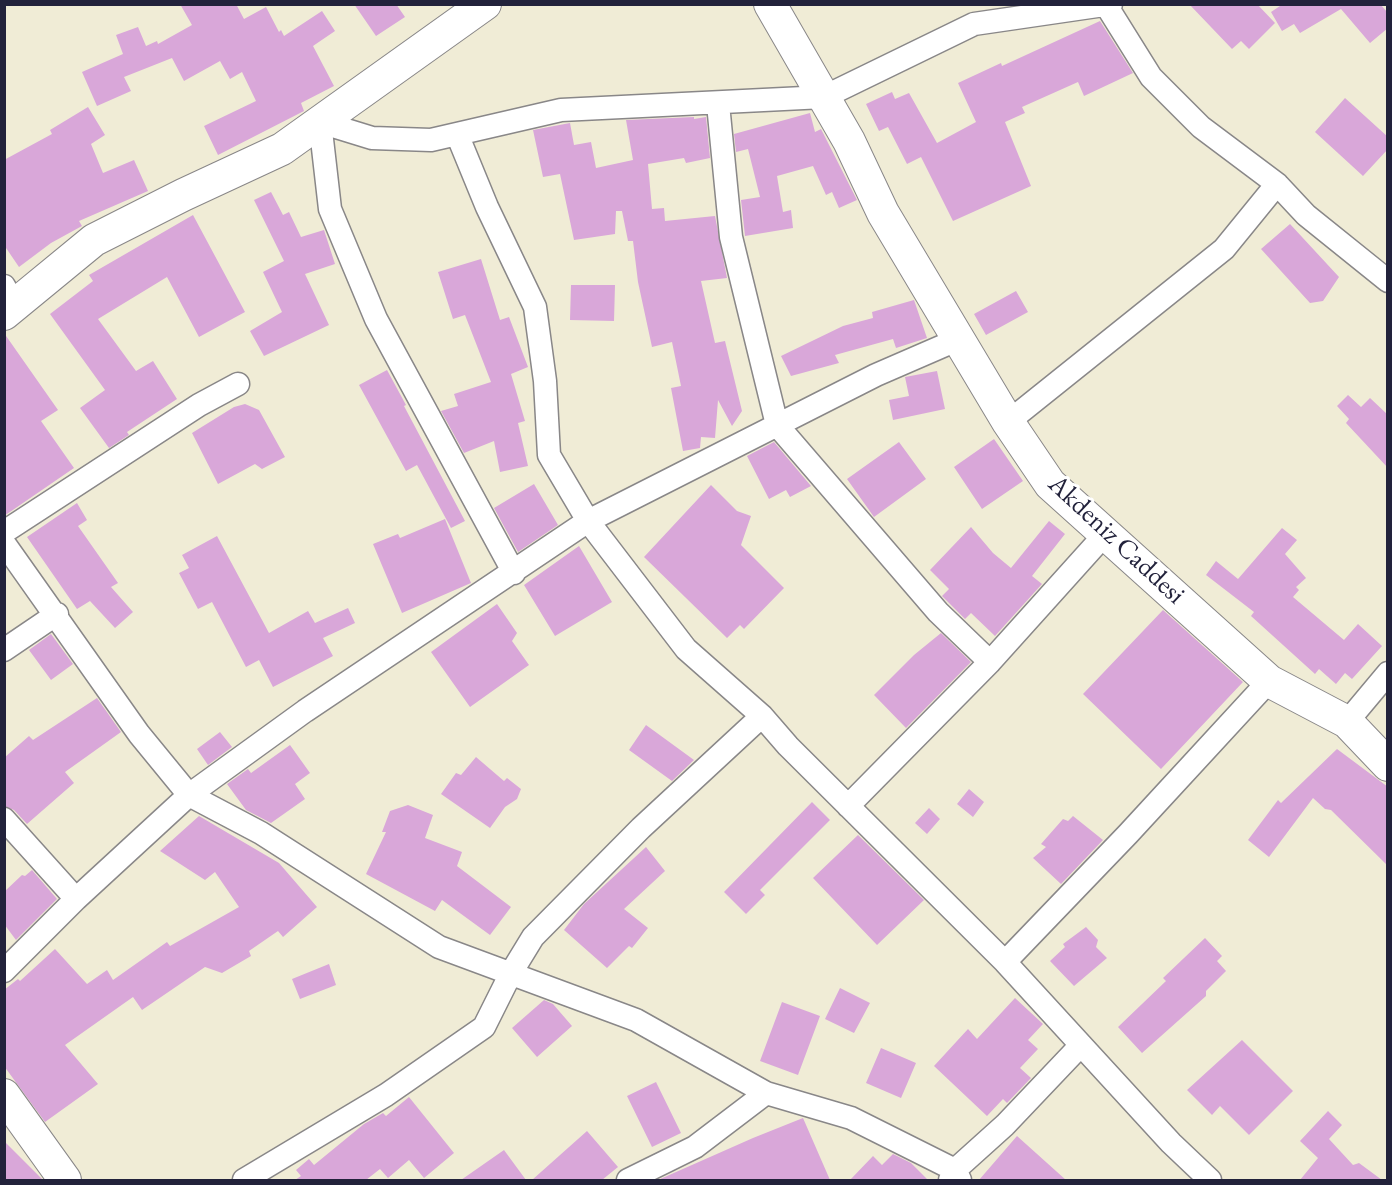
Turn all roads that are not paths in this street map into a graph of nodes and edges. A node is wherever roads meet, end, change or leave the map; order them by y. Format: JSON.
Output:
{"nodes":[{"id":1,"x":485,"y":4,"type":"edge"},
{"id":2,"x":770,"y":4,"type":"edge"},
{"id":3,"x":1111,"y":4,"type":"edge"},
{"id":4,"x":1106,"y":5,"type":"edge"},
{"id":5,"x":824,"y":97,"type":"junction"},
{"id":6,"x":718,"y":104,"type":"junction"},
{"id":7,"x":320,"y":122,"type":"junction"},
{"id":8,"x":457,"y":134,"type":"junction"},
{"id":9,"x":1277,"y":184,"type":"junction"},
{"id":10,"x":1383,"y":269,"type":"edge"},
{"id":11,"x":8,"y":302,"type":"edge"},
{"id":12,"x":959,"y":339,"type":"junction"},
{"id":13,"x":238,"y":384,"type":"dead end"},
{"id":14,"x":1008,"y":422,"type":"junction"},
{"id":15,"x":777,"y":425,"type":"junction"},
{"id":16,"x":588,"y":521,"type":"junction"},
{"id":17,"x":4,"y":532,"type":"edge"},
{"id":18,"x":1107,"y":532,"type":"junction"},
{"id":19,"x":4,"y":543,"type":"edge"},
{"id":20,"x":514,"y":573,"type":"junction"},
{"id":21,"x":57,"y":614,"type":"junction"},
{"id":22,"x":4,"y":650,"type":"edge"},
{"id":23,"x":990,"y":662,"type":"junction"},
{"id":24,"x":1388,"y":673,"type":"edge"},
{"id":25,"x":1269,"y":681,"type":"junction"},
{"id":26,"x":762,"y":716,"type":"junction"},
{"id":27,"x":1347,"y":722,"type":"junction"},
{"id":28,"x":1388,"y":765,"type":"edge"},
{"id":29,"x":189,"y":795,"type":"junction"},
{"id":30,"x":848,"y":806,"type":"junction"},
{"id":31,"x":4,"y":819,"type":"edge"},
{"id":32,"x":76,"y":900,"type":"junction"},
{"id":33,"x":1005,"y":962,"type":"junction"},
{"id":34,"x":4,"y":971,"type":"edge"},
{"id":35,"x":511,"y":973,"type":"junction"},
{"id":36,"x":1081,"y":1046,"type":"junction"},
{"id":37,"x":766,"y":1093,"type":"junction"},
{"id":38,"x":4,"y":1095,"type":"edge"},
{"id":39,"x":58,"y":1177,"type":"edge"},
{"id":40,"x":955,"y":1177,"type":"edge"},
{"id":41,"x":244,"y":1180,"type":"edge"},
{"id":42,"x":628,"y":1180,"type":"edge"},
{"id":43,"x":1210,"y":1180,"type":"edge"}],
"edges":[{"from":1,"to":7,"type":"street"},
{"from":2,"to":5,"type":"street","name":"Akdeniz Caddesi"},
{"from":3,"to":4,"type":"street"},
{"from":4,"to":5,"type":"street"},
{"from":4,"to":9,"type":"street"},
{"from":5,"to":6,"type":"street"},
{"from":5,"to":12,"type":"street","name":"Akdeniz Caddesi"},
{"from":6,"to":8,"type":"street"},
{"from":6,"to":15,"type":"street"},
{"from":7,"to":8,"type":"street"},
{"from":7,"to":11,"type":"street"},
{"from":7,"to":20,"type":"street"},
{"from":8,"to":16,"type":"street"},
{"from":9,"to":10,"type":"street"},
{"from":9,"to":14,"type":"street"},
{"from":12,"to":14,"type":"street","name":"Akdeniz Caddesi"},
{"from":12,"to":15,"type":"street"},
{"from":13,"to":17,"type":"street"},
{"from":14,"to":18,"type":"street","name":"Akdeniz Caddesi"},
{"from":15,"to":16,"type":"street"},
{"from":15,"to":23,"type":"street"},
{"from":16,"to":20,"type":"street"},
{"from":16,"to":26,"type":"street"},
{"from":18,"to":23,"type":"street"},
{"from":18,"to":25,"type":"street","name":"Akdeniz Caddesi"},
{"from":19,"to":21,"type":"street"},
{"from":20,"to":29,"type":"street"},
{"from":21,"to":22,"type":"street"},
{"from":21,"to":29,"type":"street"},
{"from":23,"to":30,"type":"street"},
{"from":24,"to":27,"type":"street"},
{"from":25,"to":27,"type":"street","name":"Akdeniz Caddesi"},
{"from":25,"to":33,"type":"street"},
{"from":26,"to":30,"type":"street"},
{"from":26,"to":35,"type":"street"},
{"from":27,"to":28,"type":"street","name":"Akdeniz Caddesi"},
{"from":29,"to":32,"type":"street"},
{"from":29,"to":35,"type":"street"},
{"from":30,"to":33,"type":"street"},
{"from":31,"to":32,"type":"street"},
{"from":32,"to":34,"type":"street"},
{"from":33,"to":36,"type":"street"},
{"from":35,"to":37,"type":"street"},
{"from":35,"to":41,"type":"street"},
{"from":36,"to":40,"type":"street"},
{"from":36,"to":43,"type":"street"},
{"from":37,"to":40,"type":"street"},
{"from":37,"to":42,"type":"street"},
{"from":38,"to":39,"type":"street"}]}
